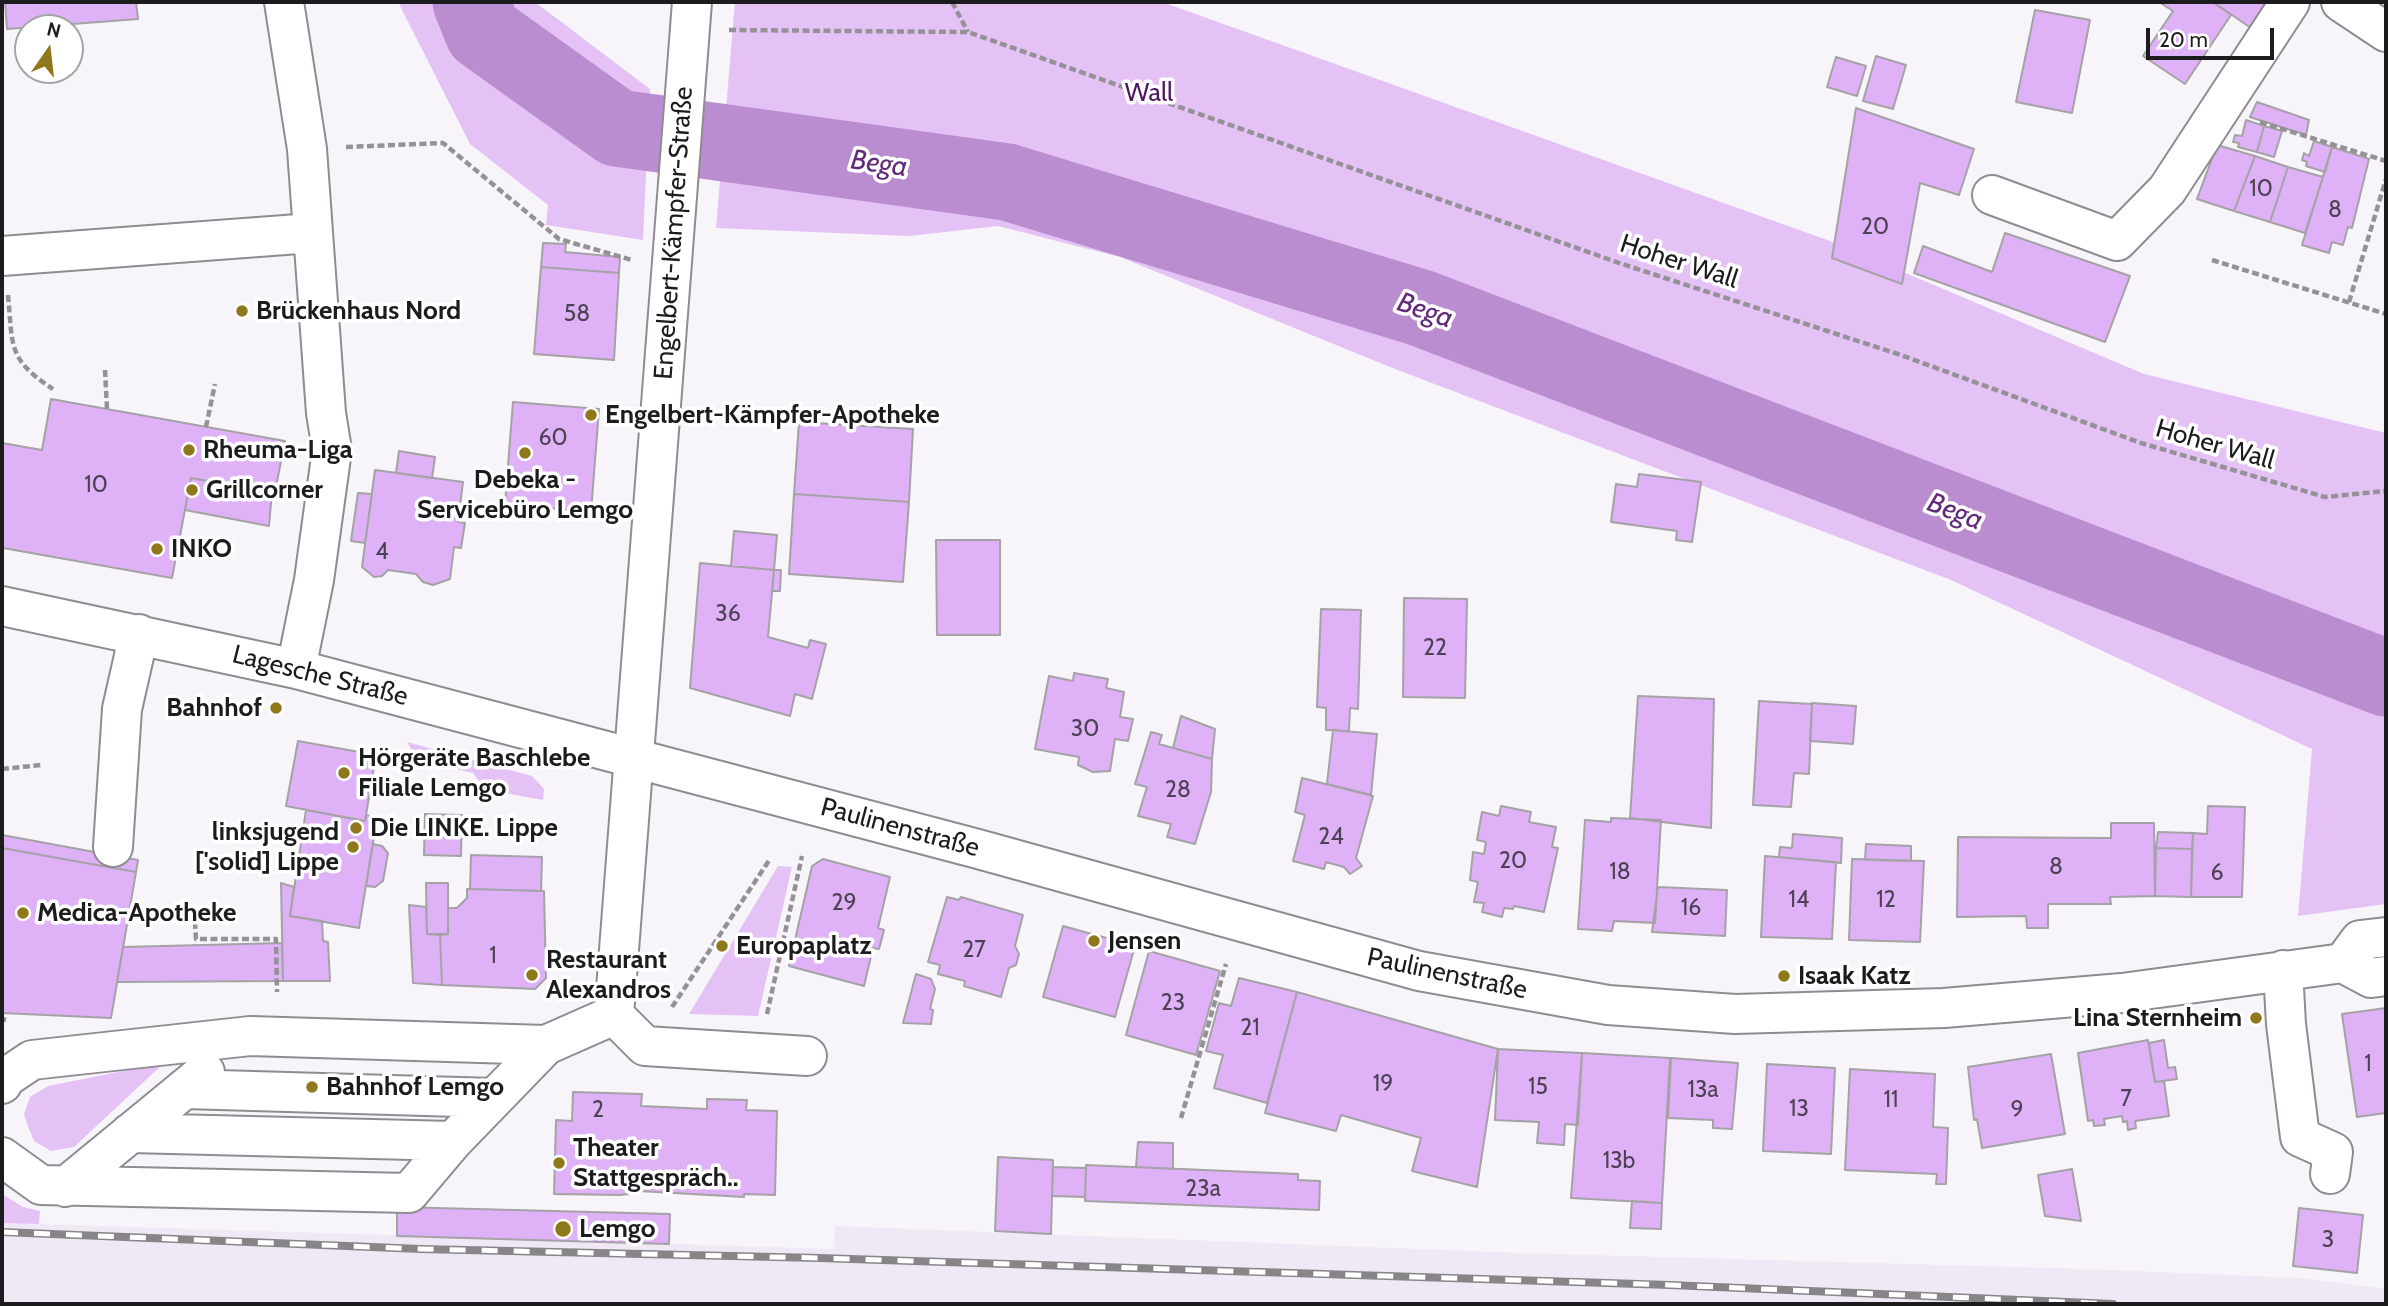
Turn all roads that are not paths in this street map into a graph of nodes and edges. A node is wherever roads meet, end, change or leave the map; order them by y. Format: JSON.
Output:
{"nodes":[{"id":1,"x":284,"y":2,"type":"edge"},
{"id":2,"x":692,"y":2,"type":"edge"},
{"id":3,"x":2290,"y":2,"type":"edge"},
{"id":4,"x":2341,"y":2,"type":"edge"},
{"id":5,"x":2386,"y":32,"type":"edge"},
{"id":6,"x":1992,"y":195,"type":"dead end"},
{"id":7,"x":312,"y":233,"type":"junction"},
{"id":8,"x":3,"y":256,"type":"edge"},
{"id":9,"x":2,"y":606,"type":"edge"},
{"id":10,"x":139,"y":634,"type":"junction"},
{"id":11,"x":296,"y":669,"type":"junction"},
{"id":12,"x":635,"y":757,"type":"junction"},
{"id":13,"x":113,"y":847,"type":"dead end"},
{"id":14,"x":2386,"y":937,"type":"edge"},
{"id":15,"x":2343,"y":963,"type":"junction"},
{"id":16,"x":2283,"y":970,"type":"junction"},
{"id":17,"x":2386,"y":976,"type":"edge"},
{"id":18,"x":614,"y":1015,"type":"junction"},
{"id":19,"x":250,"y":1036,"type":"junction"},
{"id":20,"x":546,"y":1045,"type":"junction"},
{"id":21,"x":807,"y":1056,"type":"dead end"},
{"id":22,"x":3,"y":1080,"type":"edge"},
{"id":23,"x":184,"y":1089,"type":"junction"},
{"id":24,"x":494,"y":1098,"type":"junction"},
{"id":25,"x":130,"y":1133,"type":"junction"},
{"id":26,"x":453,"y":1141,"type":"junction"},
{"id":27,"x":2,"y":1157,"type":"edge"},
{"id":28,"x":2330,"y":1174,"type":"dead end"},
{"id":29,"x":65,"y":1186,"type":"junction"}],
"edges":[{"from":1,"to":7,"type":"street"},
{"from":2,"to":12,"type":"street","name":"Engelbert-Kämpfer-Straße"},
{"from":3,"to":6,"type":"street"},
{"from":4,"to":5,"type":"street"},
{"from":7,"to":8,"type":"street"},
{"from":7,"to":11,"type":"street"},
{"from":9,"to":10,"type":"street","name":"Lagesche Straße"},
{"from":10,"to":11,"type":"street","name":"Lagesche Straße"},
{"from":10,"to":13,"type":"street"},
{"from":11,"to":12,"type":"street","name":"Lagesche Straße"},
{"from":12,"to":16,"type":"street","name":"Paulinenstraße"},
{"from":12,"to":18,"type":"street","name":"Engelbert-Kämpfer-Straße"},
{"from":14,"to":15,"type":"street"},
{"from":15,"to":16,"type":"street","name":"Paulinenstraße"},
{"from":15,"to":17,"type":"street"},
{"from":16,"to":28,"type":"street"},
{"from":18,"to":20,"type":"street"},
{"from":18,"to":21,"type":"street"},
{"from":19,"to":20,"type":"street"},
{"from":19,"to":22,"type":"street"},
{"from":19,"to":23,"type":"street"},
{"from":20,"to":24,"type":"street"},
{"from":23,"to":24,"type":"street"},
{"from":23,"to":25,"type":"street"},
{"from":24,"to":26,"type":"street"},
{"from":25,"to":26,"type":"street"},
{"from":25,"to":29,"type":"street"},
{"from":26,"to":29,"type":"street"},
{"from":27,"to":29,"type":"street"}]}
